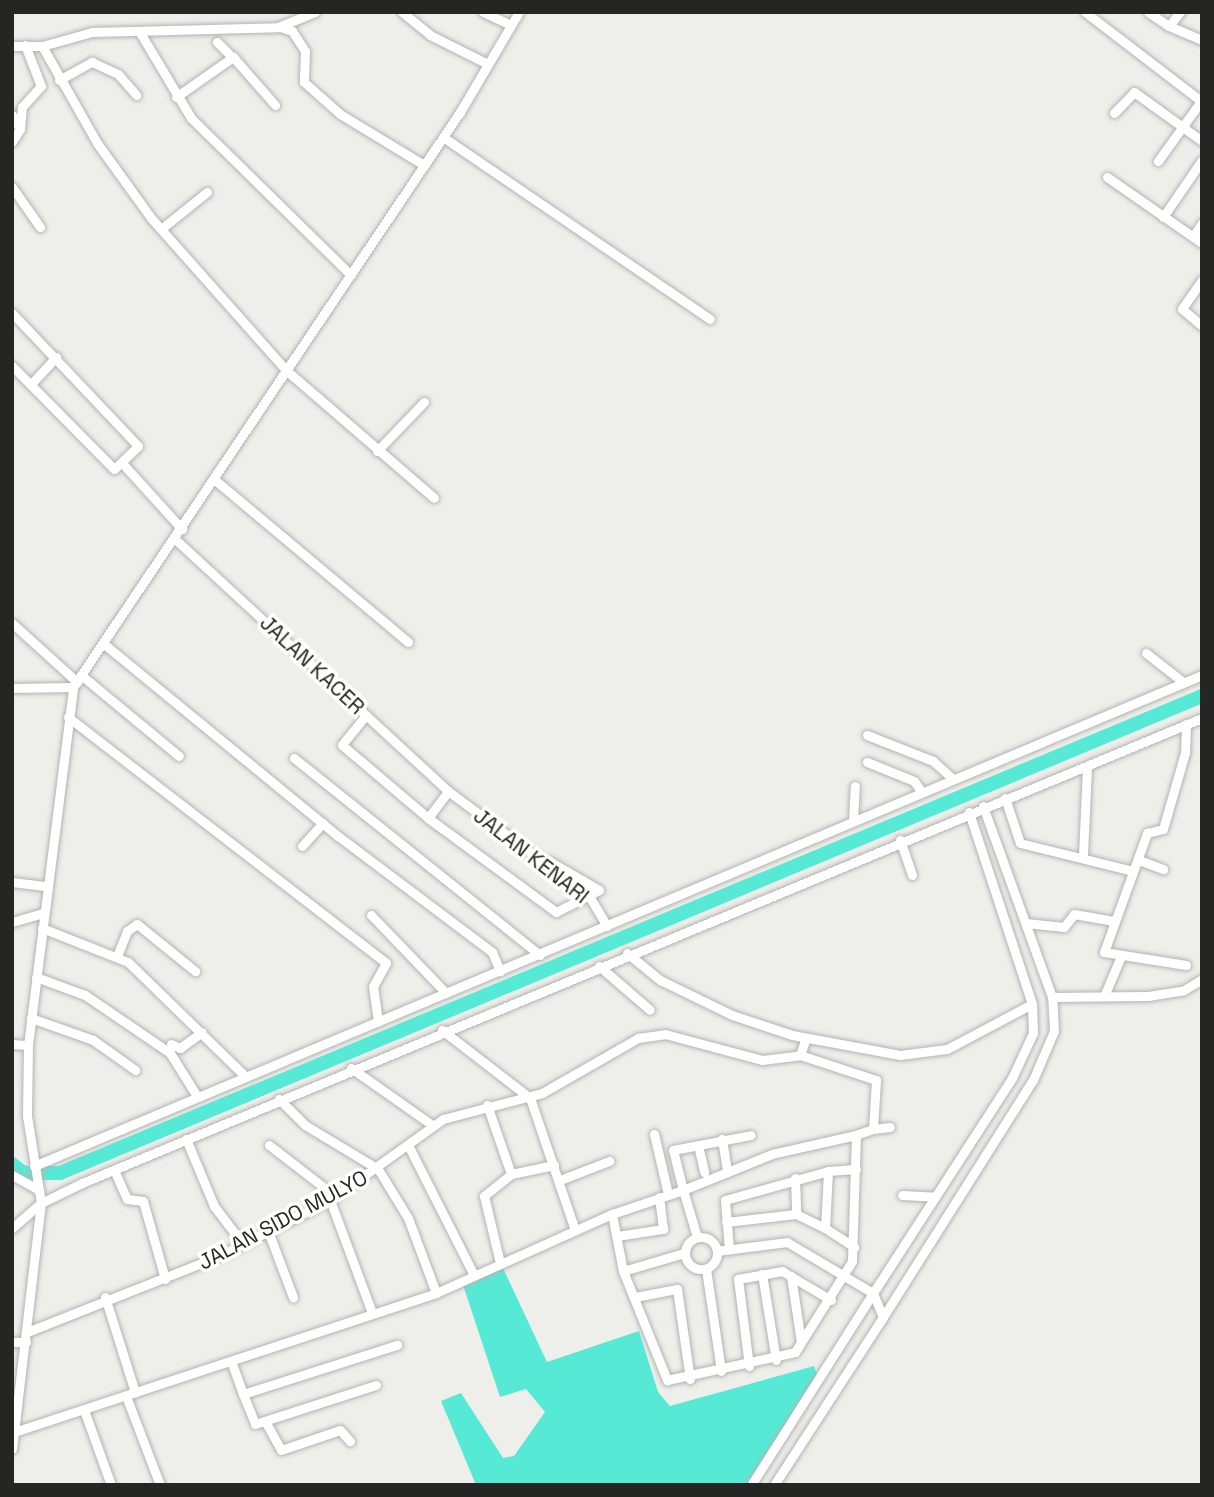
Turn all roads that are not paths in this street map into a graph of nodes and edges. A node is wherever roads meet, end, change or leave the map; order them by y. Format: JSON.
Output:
{"nodes":[{"id":1,"x":315,"y":12,"type":"edge"},
{"id":2,"x":402,"y":12,"type":"edge"},
{"id":3,"x":484,"y":12,"type":"edge"},
{"id":4,"x":519,"y":12,"type":"edge"},
{"id":5,"x":1085,"y":12,"type":"edge"},
{"id":6,"x":1148,"y":12,"type":"edge"},
{"id":7,"x":1180,"y":12,"type":"edge"},
{"id":8,"x":511,"y":25,"type":"junction"},
{"id":9,"x":1169,"y":26,"type":"junction"},
{"id":10,"x":278,"y":27,"type":"junction"},
{"id":11,"x":139,"y":31,"type":"junction"},
{"id":12,"x":1202,"y":40,"type":"edge"},
{"id":13,"x":217,"y":42,"type":"dead end"},
{"id":14,"x":25,"y":45,"type":"junction"},
{"id":15,"x":12,"y":46,"type":"edge"},
{"id":16,"x":42,"y":46,"type":"junction"},
{"id":17,"x":232,"y":57,"type":"junction"},
{"id":18,"x":486,"y":63,"type":"junction"},
{"id":19,"x":60,"y":80,"type":"junction"},
{"id":20,"x":136,"y":95,"type":"dead end"},
{"id":21,"x":176,"y":97,"type":"junction"},
{"id":22,"x":275,"y":105,"type":"dead end"},
{"id":23,"x":1114,"y":113,"type":"dead end"},
{"id":24,"x":12,"y":115,"type":"edge"},
{"id":25,"x":20,"y":129,"type":"junction"},
{"id":26,"x":1183,"y":129,"type":"junction"},
{"id":27,"x":443,"y":137,"type":"junction"},
{"id":28,"x":1202,"y":141,"type":"edge"},
{"id":29,"x":12,"y":142,"type":"edge"},
{"id":30,"x":1202,"y":160,"type":"edge"},
{"id":31,"x":1158,"y":161,"type":"dead end"},
{"id":32,"x":424,"y":165,"type":"junction"},
{"id":33,"x":1107,"y":177,"type":"dead end"},
{"id":34,"x":12,"y":187,"type":"edge"},
{"id":35,"x":207,"y":192,"type":"dead end"},
{"id":36,"x":1163,"y":217,"type":"junction"},
{"id":37,"x":1202,"y":223,"type":"edge"},
{"id":38,"x":40,"y":227,"type":"dead end"},
{"id":39,"x":161,"y":229,"type":"junction"},
{"id":40,"x":1193,"y":236,"type":"junction"},
{"id":41,"x":1202,"y":243,"type":"edge"},
{"id":42,"x":351,"y":275,"type":"junction"},
{"id":43,"x":1202,"y":280,"type":"edge"},
{"id":44,"x":12,"y":313,"type":"edge"},
{"id":45,"x":710,"y":319,"type":"dead end"},
{"id":46,"x":1202,"y":326,"type":"edge"},
{"id":47,"x":56,"y":357,"type":"junction"},
{"id":48,"x":12,"y":366,"type":"edge"},
{"id":49,"x":287,"y":371,"type":"junction"},
{"id":50,"x":30,"y":384,"type":"junction"},
{"id":51,"x":424,"y":402,"type":"dead end"},
{"id":52,"x":377,"y":451,"type":"junction"},
{"id":53,"x":123,"y":464,"type":"junction"},
{"id":54,"x":215,"y":480,"type":"junction"},
{"id":55,"x":434,"y":498,"type":"dead end"},
{"id":56,"x":183,"y":529,"type":"junction"},
{"id":57,"x":175,"y":539,"type":"junction"},
{"id":58,"x":12,"y":623,"type":"edge"},
{"id":59,"x":408,"y":642,"type":"dead end"},
{"id":60,"x":104,"y":644,"type":"junction"},
{"id":61,"x":1146,"y":653,"type":"dead end"},
{"id":62,"x":1202,"y":675,"type":"edge"},
{"id":63,"x":77,"y":681,"type":"junction"},
{"id":64,"x":1183,"y":682,"type":"junction"},
{"id":65,"x":12,"y":688,"type":"edge"},
{"id":66,"x":366,"y":715,"type":"junction"},
{"id":67,"x":68,"y":717,"type":"junction"},
{"id":68,"x":1202,"y":718,"type":"edge"},
{"id":69,"x":1186,"y":724,"type":"junction"},
{"id":70,"x":867,"y":735,"type":"dead end"},
{"id":71,"x":179,"y":756,"type":"dead end"},
{"id":72,"x":294,"y":758,"type":"dead end"},
{"id":73,"x":867,"y":762,"type":"dead end"},
{"id":74,"x":1087,"y":765,"type":"junction"},
{"id":75,"x":952,"y":778,"type":"junction"},
{"id":76,"x":855,"y":786,"type":"dead end"},
{"id":77,"x":448,"y":791,"type":"junction"},
{"id":78,"x":921,"y":791,"type":"junction"},
{"id":79,"x":1005,"y":798,"type":"junction"},
{"id":80,"x":975,"y":809,"type":"junction"},
{"id":81,"x":428,"y":818,"type":"junction"},
{"id":82,"x":853,"y":821,"type":"junction"},
{"id":83,"x":323,"y":823,"type":"junction"},
{"id":84,"x":900,"y":841,"type":"junction"},
{"id":85,"x":302,"y":846,"type":"dead end"},
{"id":86,"x":1083,"y":855,"type":"junction"},
{"id":87,"x":1139,"y":860,"type":"junction"},
{"id":88,"x":1163,"y":869,"type":"dead end"},
{"id":89,"x":1133,"y":871,"type":"junction"},
{"id":90,"x":912,"y":875,"type":"dead end"},
{"id":91,"x":13,"y":882,"type":"edge"},
{"id":92,"x":47,"y":886,"type":"junction"},
{"id":93,"x":589,"y":896,"type":"junction"},
{"id":94,"x":43,"y":913,"type":"junction"},
{"id":95,"x":371,"y":915,"type":"dead end"},
{"id":96,"x":1112,"y":921,"type":"junction"},
{"id":97,"x":12,"y":922,"type":"edge"},
{"id":98,"x":1026,"y":923,"type":"junction"},
{"id":99,"x":607,"y":926,"type":"junction"},
{"id":100,"x":42,"y":928,"type":"junction"},
{"id":101,"x":627,"y":953,"type":"junction"},
{"id":102,"x":540,"y":955,"type":"junction"},
{"id":103,"x":117,"y":956,"type":"junction"},
{"id":104,"x":1119,"y":958,"type":"junction"},
{"id":105,"x":1186,"y":965,"type":"dead end"},
{"id":106,"x":599,"y":966,"type":"junction"},
{"id":107,"x":195,"y":971,"type":"dead end"},
{"id":108,"x":500,"y":971,"type":"junction"},
{"id":109,"x":36,"y":977,"type":"junction"},
{"id":110,"x":1202,"y":979,"type":"edge"},
{"id":111,"x":446,"y":993,"type":"junction"},
{"id":112,"x":1105,"y":993,"type":"junction"},
{"id":113,"x":1052,"y":997,"type":"junction"},
{"id":114,"x":1032,"y":1004,"type":"junction"},
{"id":115,"x":650,"y":1010,"type":"dead end"},
{"id":116,"x":31,"y":1018,"type":"junction"},
{"id":117,"x":379,"y":1022,"type":"junction"},
{"id":118,"x":442,"y":1030,"type":"junction"},
{"id":119,"x":202,"y":1032,"type":"junction"},
{"id":120,"x":806,"y":1038,"type":"junction"},
{"id":121,"x":12,"y":1044,"type":"edge"},
{"id":122,"x":171,"y":1044,"type":"dead end"},
{"id":123,"x":28,"y":1045,"type":"junction"},
{"id":124,"x":800,"y":1055,"type":"junction"},
{"id":125,"x":351,"y":1069,"type":"junction"},
{"id":126,"x":135,"y":1070,"type":"dead end"},
{"id":127,"x":245,"y":1076,"type":"junction"},
{"id":128,"x":195,"y":1093,"type":"junction"},
{"id":129,"x":530,"y":1098,"type":"junction"},
{"id":130,"x":279,"y":1099,"type":"junction"},
{"id":131,"x":487,"y":1105,"type":"junction"},
{"id":132,"x":432,"y":1125,"type":"junction"},
{"id":133,"x":890,"y":1127,"type":"dead end"},
{"id":134,"x":873,"y":1129,"type":"junction"},
{"id":135,"x":654,"y":1134,"type":"dead end"},
{"id":136,"x":751,"y":1135,"type":"dead end"},
{"id":137,"x":856,"y":1135,"type":"junction"},
{"id":138,"x":186,"y":1139,"type":"junction"},
{"id":139,"x":722,"y":1139,"type":"junction"},
{"id":140,"x":698,"y":1144,"type":"junction"},
{"id":141,"x":269,"y":1145,"type":"dead end"},
{"id":142,"x":408,"y":1145,"type":"junction"},
{"id":143,"x":609,"y":1161,"type":"dead end"},
{"id":144,"x":554,"y":1165,"type":"junction"},
{"id":145,"x":856,"y":1169,"type":"junction"},
{"id":146,"x":114,"y":1170,"type":"junction"},
{"id":147,"x":378,"y":1170,"type":"junction"},
{"id":148,"x":727,"y":1170,"type":"junction"},
{"id":149,"x":35,"y":1171,"type":"junction"},
{"id":150,"x":828,"y":1171,"type":"junction"},
{"id":151,"x":704,"y":1172,"type":"dead end"},
{"id":152,"x":511,"y":1174,"type":"junction"},
{"id":153,"x":12,"y":1175,"type":"edge"},
{"id":154,"x":794,"y":1178,"type":"junction"},
{"id":155,"x":560,"y":1180,"type":"junction"},
{"id":156,"x":39,"y":1190,"type":"junction"},
{"id":157,"x":682,"y":1190,"type":"junction"},
{"id":158,"x":902,"y":1195,"type":"dead end"},
{"id":159,"x":664,"y":1196,"type":"junction"},
{"id":160,"x":935,"y":1197,"type":"junction"},
{"id":161,"x":332,"y":1198,"type":"junction"},
{"id":162,"x":41,"y":1203,"type":"junction"},
{"id":163,"x":612,"y":1214,"type":"junction"},
{"id":164,"x":796,"y":1214,"type":"junction"},
{"id":165,"x":726,"y":1222,"type":"junction"},
{"id":166,"x":17,"y":1226,"type":"edge"},
{"id":167,"x":825,"y":1228,"type":"junction"},
{"id":168,"x":575,"y":1230,"type":"junction"},
{"id":169,"x":268,"y":1231,"type":"junction"},
{"id":170,"x":617,"y":1236,"type":"junction"},
{"id":171,"x":697,"y":1237,"type":"junction"},
{"id":172,"x":35,"y":1240,"type":"junction"},
{"id":173,"x":243,"y":1244,"type":"junction"},
{"id":174,"x":854,"y":1247,"type":"junction"},
{"id":175,"x":729,"y":1250,"type":"junction"},
{"id":176,"x":717,"y":1251,"type":"junction"},
{"id":177,"x":684,"y":1254,"type":"junction"},
{"id":178,"x":500,"y":1263,"type":"junction"},
{"id":179,"x":706,"y":1269,"type":"junction"},
{"id":180,"x":623,"y":1271,"type":"junction"},
{"id":181,"x":761,"y":1274,"type":"junction"},
{"id":182,"x":474,"y":1275,"type":"junction"},
{"id":183,"x":791,"y":1276,"type":"junction"},
{"id":184,"x":845,"y":1276,"type":"junction"},
{"id":185,"x":165,"y":1279,"type":"junction"},
{"id":186,"x":436,"y":1293,"type":"junction"},
{"id":187,"x":874,"y":1296,"type":"junction"},
{"id":188,"x":106,"y":1297,"type":"junction"},
{"id":189,"x":293,"y":1297,"type":"dead end"},
{"id":190,"x":635,"y":1297,"type":"junction"},
{"id":191,"x":831,"y":1300,"type":"junction"},
{"id":192,"x":372,"y":1313,"type":"junction"},
{"id":193,"x":882,"y":1314,"type":"junction"},
{"id":194,"x":26,"y":1337,"type":"junction"},
{"id":195,"x":12,"y":1342,"type":"edge"},
{"id":196,"x":801,"y":1342,"type":"junction"},
{"id":197,"x":397,"y":1345,"type":"dead end"},
{"id":198,"x":776,"y":1360,"type":"junction"},
{"id":199,"x":231,"y":1361,"type":"junction"},
{"id":200,"x":749,"y":1366,"type":"junction"},
{"id":201,"x":720,"y":1371,"type":"junction"},
{"id":202,"x":690,"y":1379,"type":"junction"},
{"id":203,"x":376,"y":1385,"type":"dead end"},
{"id":204,"x":130,"y":1394,"type":"junction"},
{"id":205,"x":243,"y":1394,"type":"junction"},
{"id":206,"x":84,"y":1410,"type":"junction"},
{"id":207,"x":265,"y":1421,"type":"junction"},
{"id":208,"x":14,"y":1432,"type":"junction"},
{"id":209,"x":349,"y":1441,"type":"dead end"},
{"id":210,"x":12,"y":1449,"type":"edge"},
{"id":211,"x":111,"y":1485,"type":"edge"},
{"id":212,"x":160,"y":1485,"type":"edge"},
{"id":213,"x":751,"y":1485,"type":"edge"},
{"id":214,"x":774,"y":1485,"type":"edge"}],
"edges":[{"from":1,"to":10,"type":"street"},
{"from":2,"to":18,"type":"street"},
{"from":3,"to":8,"type":"street"},
{"from":4,"to":8,"type":"street"},
{"from":5,"to":26,"type":"street"},
{"from":6,"to":9,"type":"street"},
{"from":7,"to":9,"type":"street"},
{"from":8,"to":18,"type":"street"},
{"from":9,"to":12,"type":"street"},
{"from":10,"to":11,"type":"street"},
{"from":10,"to":32,"type":"street"},
{"from":11,"to":16,"type":"street"},
{"from":11,"to":21,"type":"street"},
{"from":13,"to":17,"type":"street"},
{"from":14,"to":15,"type":"street"},
{"from":14,"to":16,"type":"street"},
{"from":14,"to":25,"type":"street"},
{"from":16,"to":19,"type":"street"},
{"from":17,"to":21,"type":"street"},
{"from":17,"to":22,"type":"street"},
{"from":18,"to":27,"type":"street"},
{"from":19,"to":20,"type":"street"},
{"from":19,"to":39,"type":"street"},
{"from":21,"to":42,"type":"street"},
{"from":23,"to":26,"type":"street"},
{"from":24,"to":25,"type":"street"},
{"from":25,"to":29,"type":"street"},
{"from":26,"to":28,"type":"street"},
{"from":26,"to":31,"type":"street"},
{"from":27,"to":32,"type":"street"},
{"from":27,"to":45,"type":"street"},
{"from":30,"to":36,"type":"street"},
{"from":32,"to":42,"type":"street"},
{"from":33,"to":36,"type":"street"},
{"from":34,"to":38,"type":"street"},
{"from":35,"to":39,"type":"street"},
{"from":36,"to":40,"type":"street"},
{"from":37,"to":40,"type":"street"},
{"from":39,"to":49,"type":"street"},
{"from":40,"to":41,"type":"street"},
{"from":42,"to":49,"type":"street"},
{"from":43,"to":46,"type":"street"},
{"from":44,"to":47,"type":"street"},
{"from":47,"to":50,"type":"street"},
{"from":47,"to":53,"type":"street"},
{"from":48,"to":50,"type":"street"},
{"from":49,"to":52,"type":"street"},
{"from":49,"to":54,"type":"street"},
{"from":50,"to":53,"type":"street"},
{"from":51,"to":52,"type":"street"},
{"from":52,"to":55,"type":"street"},
{"from":53,"to":56,"type":"street"},
{"from":54,"to":56,"type":"street"},
{"from":54,"to":59,"type":"street"},
{"from":56,"to":57,"type":"street"},
{"from":57,"to":60,"type":"street"},
{"from":57,"to":66,"type":"street","name":"JALAN KACER"},
{"from":58,"to":63,"type":"street"},
{"from":60,"to":63,"type":"street"},
{"from":60,"to":83,"type":"street"},
{"from":61,"to":64,"type":"street"},
{"from":62,"to":64,"type":"street"},
{"from":63,"to":65,"type":"street"},
{"from":63,"to":67,"type":"street"},
{"from":63,"to":71,"type":"street"},
{"from":64,"to":75,"type":"street"},
{"from":66,"to":77,"type":"street","name":"JALAN KACER"},
{"from":66,"to":81,"type":"street"},
{"from":67,"to":92,"type":"street"},
{"from":67,"to":117,"type":"street"},
{"from":68,"to":69,"type":"street"},
{"from":69,"to":74,"type":"street"},
{"from":69,"to":87,"type":"street"},
{"from":70,"to":75,"type":"street"},
{"from":72,"to":102,"type":"street"},
{"from":73,"to":78,"type":"street"},
{"from":74,"to":79,"type":"street"},
{"from":74,"to":86,"type":"street"},
{"from":75,"to":78,"type":"street"},
{"from":76,"to":82,"type":"street"},
{"from":77,"to":81,"type":"street"},
{"from":77,"to":93,"type":"street","name":"JALAN KENARI"},
{"from":78,"to":82,"type":"street"},
{"from":79,"to":80,"type":"street"},
{"from":79,"to":86,"type":"street"},
{"from":80,"to":84,"type":"street"},
{"from":80,"to":98,"type":"street"},
{"from":80,"to":114,"type":"street"},
{"from":81,"to":93,"type":"street"},
{"from":82,"to":99,"type":"street"},
{"from":83,"to":85,"type":"street"},
{"from":83,"to":108,"type":"street"},
{"from":84,"to":90,"type":"street"},
{"from":84,"to":101,"type":"street"},
{"from":86,"to":89,"type":"street"},
{"from":87,"to":88,"type":"street"},
{"from":87,"to":89,"type":"street"},
{"from":89,"to":96,"type":"street"},
{"from":91,"to":92,"type":"street"},
{"from":92,"to":94,"type":"street"},
{"from":93,"to":99,"type":"street","name":"JALAN KENARI"},
{"from":94,"to":97,"type":"street"},
{"from":94,"to":100,"type":"street"},
{"from":95,"to":111,"type":"street"},
{"from":96,"to":98,"type":"street"},
{"from":96,"to":104,"type":"street"},
{"from":98,"to":113,"type":"street"},
{"from":99,"to":102,"type":"street"},
{"from":100,"to":103,"type":"street"},
{"from":100,"to":109,"type":"street"},
{"from":101,"to":106,"type":"street"},
{"from":101,"to":120,"type":"street"},
{"from":102,"to":108,"type":"street"},
{"from":103,"to":107,"type":"street"},
{"from":103,"to":119,"type":"street"},
{"from":104,"to":105,"type":"street"},
{"from":104,"to":112,"type":"street"},
{"from":106,"to":115,"type":"street"},
{"from":106,"to":118,"type":"street"},
{"from":108,"to":111,"type":"street"},
{"from":109,"to":116,"type":"street"},
{"from":109,"to":128,"type":"street"},
{"from":110,"to":112,"type":"street"},
{"from":111,"to":117,"type":"street"},
{"from":112,"to":113,"type":"street"},
{"from":113,"to":193,"type":"street"},
{"from":114,"to":120,"type":"street"},
{"from":114,"to":160,"type":"street"},
{"from":116,"to":123,"type":"street"},
{"from":116,"to":126,"type":"street"},
{"from":117,"to":127,"type":"street"},
{"from":118,"to":125,"type":"street"},
{"from":118,"to":129,"type":"street"},
{"from":119,"to":122,"type":"street"},
{"from":119,"to":127,"type":"street"},
{"from":120,"to":124,"type":"street"},
{"from":121,"to":123,"type":"street"},
{"from":123,"to":149,"type":"street"},
{"from":124,"to":129,"type":"street","name":"JALAN SIDO MULYO"},
{"from":124,"to":134,"type":"street"},
{"from":125,"to":130,"type":"street"},
{"from":125,"to":132,"type":"street"},
{"from":127,"to":128,"type":"street"},
{"from":128,"to":149,"type":"street"},
{"from":129,"to":131,"type":"street","name":"JALAN SIDO MULYO"},
{"from":129,"to":144,"type":"street"},
{"from":130,"to":138,"type":"street"},
{"from":130,"to":147,"type":"street"},
{"from":131,"to":132,"type":"street","name":"JALAN SIDO MULYO"},
{"from":131,"to":152,"type":"street"},
{"from":132,"to":142,"type":"street","name":"JALAN SIDO MULYO"},
{"from":133,"to":134,"type":"street"},
{"from":134,"to":137,"type":"street"},
{"from":135,"to":159,"type":"street"},
{"from":136,"to":139,"type":"street"},
{"from":137,"to":145,"type":"street"},
{"from":137,"to":148,"type":"street"},
{"from":138,"to":146,"type":"street"},
{"from":138,"to":173,"type":"street"},
{"from":139,"to":140,"type":"street"},
{"from":139,"to":148,"type":"street"},
{"from":140,"to":151,"type":"street"},
{"from":140,"to":157,"type":"street"},
{"from":141,"to":161,"type":"street"},
{"from":142,"to":147,"type":"street","name":"JALAN SIDO MULYO"},
{"from":142,"to":182,"type":"street"},
{"from":143,"to":155,"type":"street"},
{"from":144,"to":152,"type":"street"},
{"from":144,"to":155,"type":"street"},
{"from":145,"to":150,"type":"street"},
{"from":145,"to":174,"type":"street"},
{"from":146,"to":162,"type":"street"},
{"from":146,"to":185,"type":"street"},
{"from":147,"to":161,"type":"street","name":"JALAN SIDO MULYO"},
{"from":147,"to":186,"type":"street"},
{"from":148,"to":157,"type":"street"},
{"from":149,"to":156,"type":"street"},
{"from":150,"to":154,"type":"street"},
{"from":150,"to":167,"type":"street"},
{"from":152,"to":178,"type":"street"},
{"from":153,"to":156,"type":"street"},
{"from":154,"to":164,"type":"street"},
{"from":154,"to":165,"type":"street"},
{"from":155,"to":168,"type":"street"},
{"from":156,"to":162,"type":"street"},
{"from":157,"to":159,"type":"street"},
{"from":157,"to":171,"type":"street"},
{"from":158,"to":160,"type":"street"},
{"from":159,"to":163,"type":"street"},
{"from":159,"to":170,"type":"street"},
{"from":160,"to":187,"type":"street"},
{"from":161,"to":169,"type":"street","name":"JALAN SIDO MULYO"},
{"from":161,"to":192,"type":"street"},
{"from":162,"to":166,"type":"street"},
{"from":162,"to":172,"type":"street"},
{"from":163,"to":168,"type":"street"},
{"from":163,"to":170,"type":"street"},
{"from":164,"to":165,"type":"street"},
{"from":164,"to":167,"type":"street"},
{"from":165,"to":175,"type":"street"},
{"from":166,"to":172,"type":"street"},
{"from":167,"to":174,"type":"street"},
{"from":168,"to":178,"type":"street"},
{"from":169,"to":173,"type":"street","name":"JALAN SIDO MULYO"},
{"from":169,"to":189,"type":"street"},
{"from":170,"to":180,"type":"street"},
{"from":171,"to":176,"type":"street"},
{"from":171,"to":177,"type":"street"},
{"from":172,"to":194,"type":"street"},
{"from":173,"to":185,"type":"street","name":"JALAN SIDO MULYO"},
{"from":174,"to":184,"type":"street"},
{"from":175,"to":176,"type":"street"},
{"from":175,"to":184,"type":"street"},
{"from":176,"to":179,"type":"street"},
{"from":177,"to":179,"type":"street"},
{"from":177,"to":180,"type":"street"},
{"from":178,"to":182,"type":"street"},
{"from":179,"to":201,"type":"street"},
{"from":180,"to":190,"type":"street"},
{"from":181,"to":183,"type":"street"},
{"from":181,"to":198,"type":"street"},
{"from":181,"to":200,"type":"street"},
{"from":182,"to":186,"type":"street"},
{"from":183,"to":191,"type":"street"},
{"from":183,"to":196,"type":"street"},
{"from":184,"to":187,"type":"street"},
{"from":184,"to":191,"type":"street"},
{"from":185,"to":188,"type":"street","name":"JALAN SIDO MULYO"},
{"from":186,"to":192,"type":"street"},
{"from":187,"to":193,"type":"street"},
{"from":187,"to":213,"type":"street"},
{"from":188,"to":194,"type":"street","name":"JALAN SIDO MULYO"},
{"from":188,"to":204,"type":"street"},
{"from":190,"to":202,"type":"street"},
{"from":190,"to":202,"type":"street"},
{"from":191,"to":196,"type":"street"},
{"from":192,"to":199,"type":"street"},
{"from":193,"to":214,"type":"street"},
{"from":194,"to":195,"type":"street"},
{"from":194,"to":208,"type":"street"},
{"from":196,"to":198,"type":"street"},
{"from":197,"to":205,"type":"street"},
{"from":198,"to":200,"type":"street"},
{"from":199,"to":204,"type":"street"},
{"from":199,"to":205,"type":"street"},
{"from":200,"to":201,"type":"street"},
{"from":201,"to":202,"type":"street"},
{"from":203,"to":207,"type":"street"},
{"from":204,"to":206,"type":"street"},
{"from":204,"to":212,"type":"street"},
{"from":205,"to":207,"type":"street"},
{"from":206,"to":208,"type":"street"},
{"from":206,"to":211,"type":"street"},
{"from":207,"to":209,"type":"street"},
{"from":208,"to":210,"type":"street"}]}
